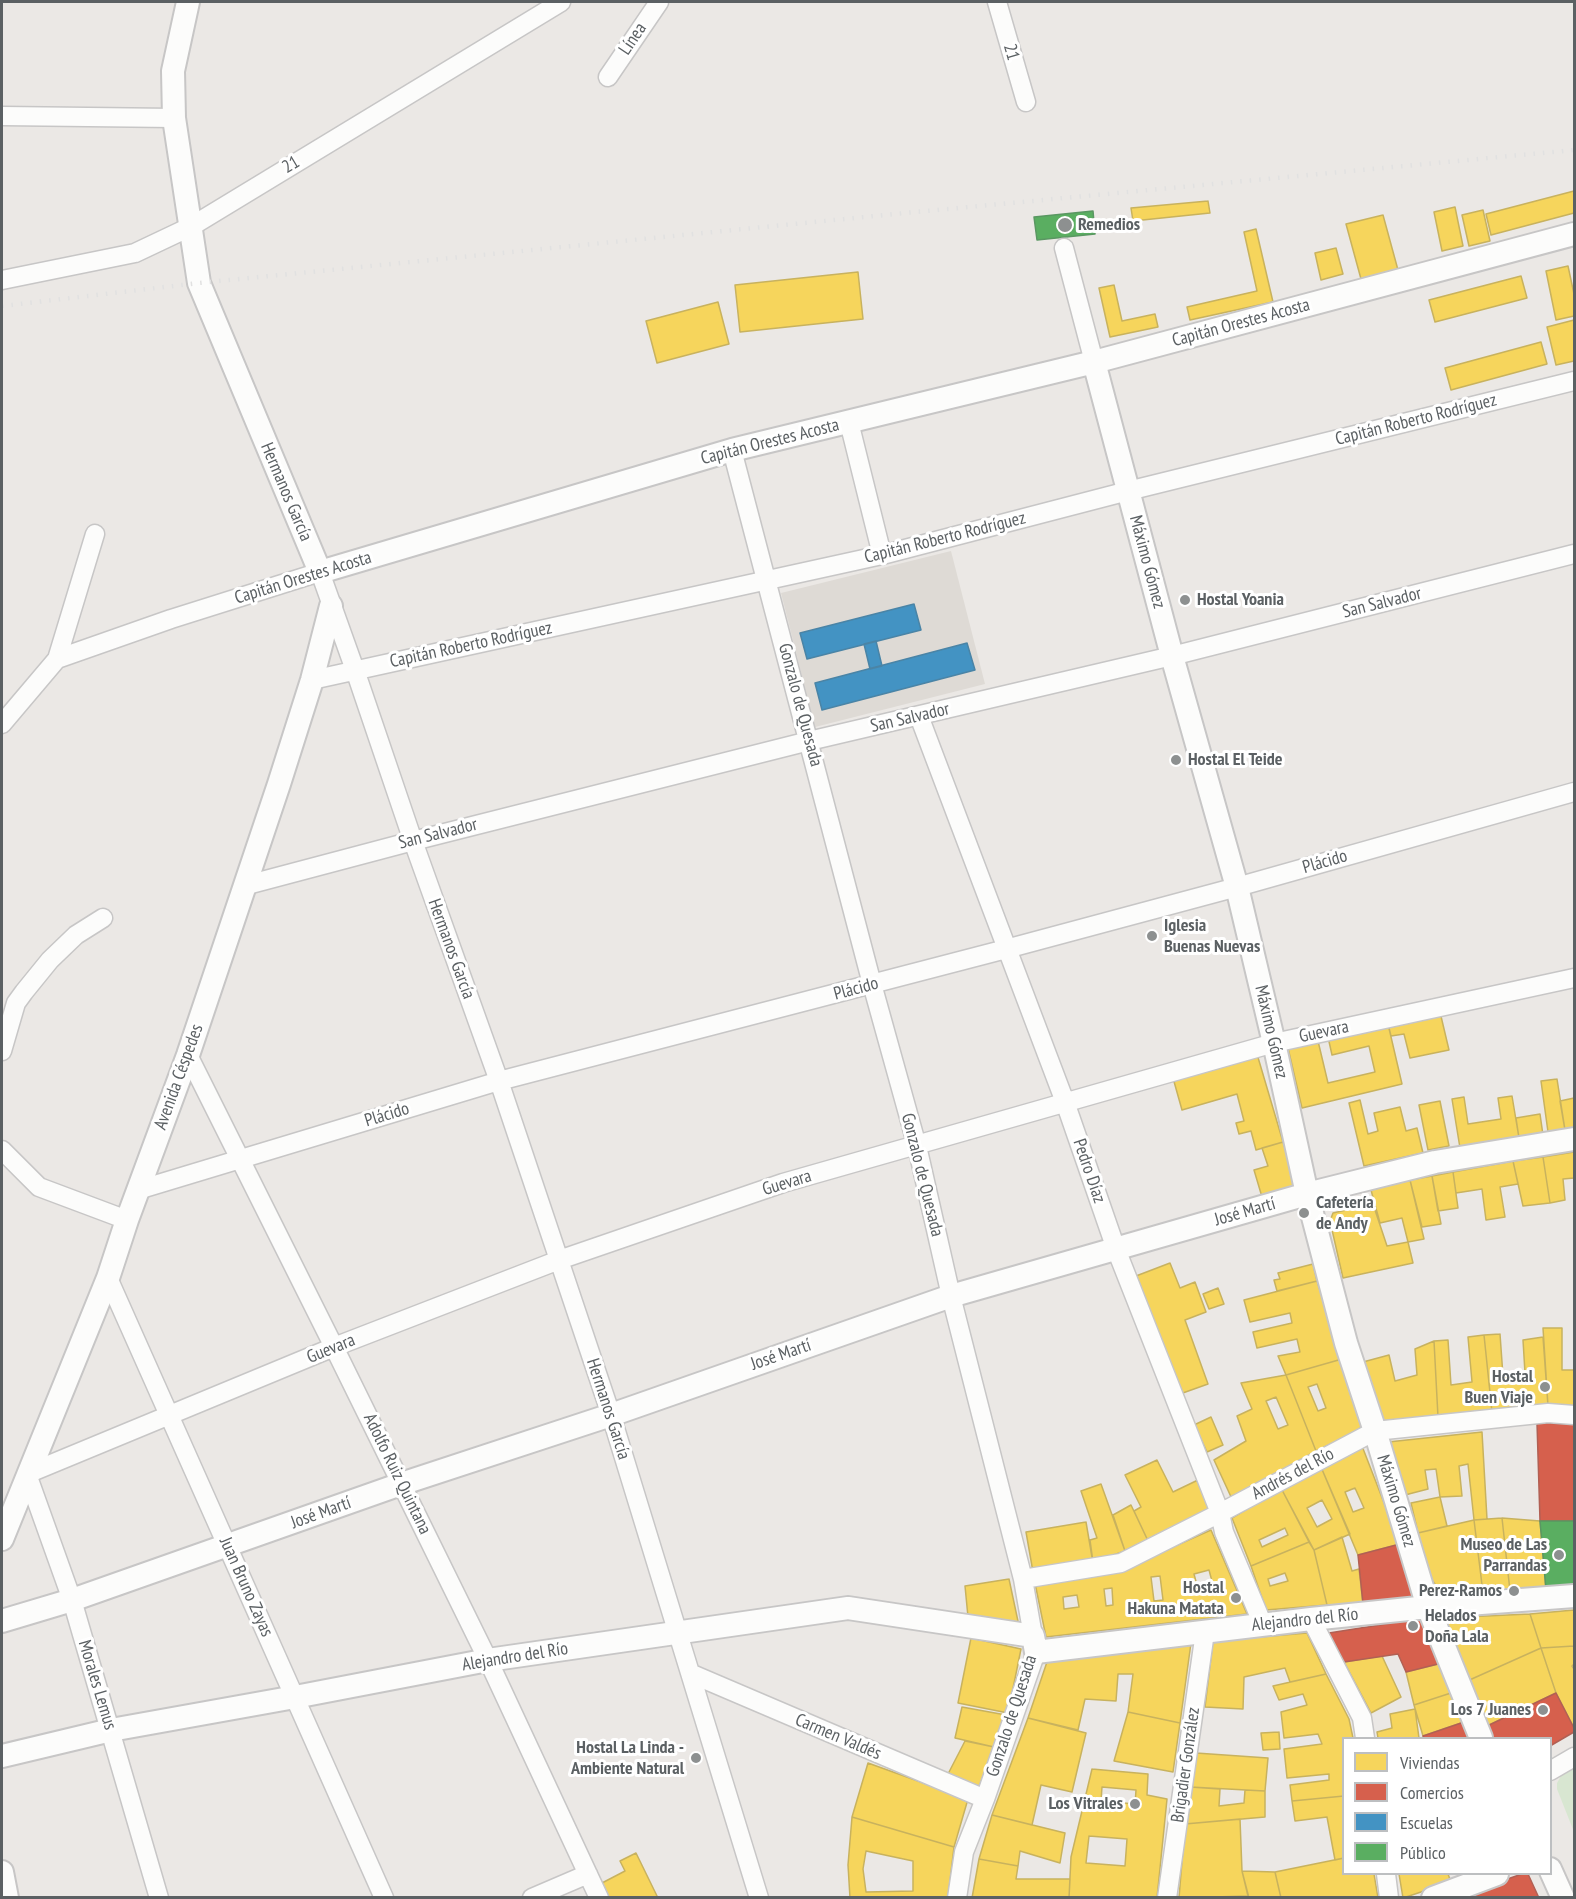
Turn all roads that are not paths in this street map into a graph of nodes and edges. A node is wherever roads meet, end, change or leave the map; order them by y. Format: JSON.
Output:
{"nodes":[{"id":1,"x":188,"y":2,"type":"edge"},
{"id":2,"x":561,"y":2,"type":"edge"},
{"id":3,"x":659,"y":2,"type":"edge"},
{"id":4,"x":997,"y":2,"type":"edge"},
{"id":5,"x":608,"y":77,"type":"dead end"},
{"id":6,"x":1026,"y":102,"type":"dead end"},
{"id":7,"x":2,"y":116,"type":"edge"},
{"id":8,"x":174,"y":118,"type":"junction"},
{"id":9,"x":192,"y":226,"type":"junction"},
{"id":10,"x":1575,"y":234,"type":"edge"},
{"id":11,"x":1064,"y":248,"type":"dead end"},
{"id":12,"x":2,"y":280,"type":"edge"},
{"id":13,"x":1094,"y":362,"type":"junction"},
{"id":14,"x":1575,"y":381,"type":"edge"},
{"id":15,"x":849,"y":422,"type":"junction"},
{"id":16,"x":732,"y":450,"type":"junction"},
{"id":17,"x":1128,"y":491,"type":"junction"},
{"id":18,"x":95,"y":534,"type":"dead end"},
{"id":19,"x":1575,"y":554,"type":"edge"},
{"id":20,"x":882,"y":555,"type":"junction"},
{"id":21,"x":320,"y":572,"type":"junction"},
{"id":22,"x":767,"y":581,"type":"junction"},
{"id":23,"x":331,"y":606,"type":"junction"},
{"id":24,"x":1172,"y":656,"type":"junction"},
{"id":25,"x":57,"y":659,"type":"junction"},
{"id":26,"x":356,"y":670,"type":"junction"},
{"id":27,"x":312,"y":680,"type":"junction"},
{"id":28,"x":919,"y":716,"type":"junction"},
{"id":29,"x":2,"y":724,"type":"edge"},
{"id":30,"x":809,"y":741,"type":"junction"},
{"id":31,"x":1575,"y":792,"type":"edge"},
{"id":32,"x":413,"y":841,"type":"junction"},
{"id":33,"x":247,"y":885,"type":"junction"},
{"id":34,"x":1237,"y":887,"type":"junction"},
{"id":35,"x":103,"y":918,"type":"dead end"},
{"id":36,"x":1006,"y":950,"type":"junction"},
{"id":37,"x":1575,"y":978,"type":"edge"},
{"id":38,"x":872,"y":984,"type":"junction"},
{"id":39,"x":1274,"y":1043,"type":"junction"},
{"id":40,"x":2,"y":1051,"type":"edge"},
{"id":41,"x":188,"y":1055,"type":"junction"},
{"id":42,"x":499,"y":1081,"type":"junction"},
{"id":43,"x":1065,"y":1102,"type":"junction"},
{"id":44,"x":1575,"y":1139,"type":"edge"},
{"id":45,"x":917,"y":1146,"type":"junction"},
{"id":46,"x":2,"y":1150,"type":"edge"},
{"id":47,"x":240,"y":1160,"type":"junction"},
{"id":48,"x":138,"y":1190,"type":"junction"},
{"id":49,"x":1307,"y":1194,"type":"junction"},
{"id":50,"x":127,"y":1220,"type":"junction"},
{"id":51,"x":1116,"y":1249,"type":"junction"},
{"id":52,"x":559,"y":1260,"type":"junction"},
{"id":53,"x":108,"y":1278,"type":"junction"},
{"id":54,"x":951,"y":1296,"type":"junction"},
{"id":55,"x":334,"y":1347,"type":"junction"},
{"id":56,"x":170,"y":1415,"type":"junction"},
{"id":57,"x":611,"y":1415,"type":"junction"},
{"id":58,"x":1575,"y":1415,"type":"edge"},
{"id":59,"x":1375,"y":1431,"type":"junction"},
{"id":60,"x":27,"y":1474,"type":"junction"},
{"id":61,"x":401,"y":1484,"type":"junction"},
{"id":62,"x":1220,"y":1513,"type":"junction"},
{"id":63,"x":2,"y":1539,"type":"edge"},
{"id":64,"x":228,"y":1546,"type":"junction"},
{"id":65,"x":1023,"y":1580,"type":"junction"},
{"id":66,"x":1575,"y":1596,"type":"edge"},
{"id":67,"x":72,"y":1600,"type":"junction"},
{"id":68,"x":1428,"y":1607,"type":"junction"},
{"id":69,"x":1311,"y":1619,"type":"junction"},
{"id":70,"x":2,"y":1621,"type":"edge"},
{"id":71,"x":1263,"y":1625,"type":"junction"},
{"id":72,"x":679,"y":1632,"type":"junction"},
{"id":73,"x":1204,"y":1632,"type":"junction"},
{"id":74,"x":1034,"y":1644,"type":"junction"},
{"id":75,"x":488,"y":1660,"type":"junction"},
{"id":76,"x":692,"y":1674,"type":"junction"},
{"id":77,"x":295,"y":1697,"type":"junction"},
{"id":78,"x":111,"y":1730,"type":"junction"},
{"id":79,"x":1365,"y":1737,"type":"edge"},
{"id":80,"x":1482,"y":1737,"type":"edge"},
{"id":81,"x":2,"y":1756,"type":"edge"},
{"id":82,"x":1575,"y":1757,"type":"edge"},
{"id":83,"x":1552,"y":1770,"type":"edge"},
{"id":84,"x":985,"y":1799,"type":"junction"},
{"id":85,"x":1552,"y":1871,"type":"edge"},
{"id":86,"x":2,"y":1872,"type":"edge"},
{"id":87,"x":588,"y":1874,"type":"junction"},
{"id":88,"x":1386,"y":1875,"type":"edge"},
{"id":89,"x":1494,"y":1875,"type":"edge"},
{"id":90,"x":7,"y":1898,"type":"edge"},
{"id":91,"x":159,"y":1898,"type":"edge"},
{"id":92,"x":384,"y":1898,"type":"edge"},
{"id":93,"x":532,"y":1898,"type":"edge"},
{"id":94,"x":599,"y":1898,"type":"edge"},
{"id":95,"x":759,"y":1898,"type":"edge"},
{"id":96,"x":957,"y":1898,"type":"edge"},
{"id":97,"x":1167,"y":1898,"type":"edge"},
{"id":98,"x":1389,"y":1898,"type":"edge"},
{"id":99,"x":1432,"y":1898,"type":"edge"},
{"id":100,"x":1563,"y":1898,"type":"edge"}],
"edges":[{"from":1,"to":8,"type":"street","name":"Hermanos García"},
{"from":2,"to":9,"type":"street","name":"21"},
{"from":3,"to":5,"type":"street","name":"Línea"},
{"from":4,"to":6,"type":"street","name":"21"},
{"from":7,"to":8,"type":"street"},
{"from":8,"to":9,"type":"street","name":"Hermanos García"},
{"from":9,"to":12,"type":"street","name":"21"},
{"from":9,"to":21,"type":"street","name":"Hermanos García"},
{"from":10,"to":13,"type":"street","name":"Capitán Orestes Acosta"},
{"from":11,"to":13,"type":"street","name":"Máximo Gómez"},
{"from":13,"to":15,"type":"street","name":"Capitán Orestes Acosta"},
{"from":13,"to":17,"type":"street","name":"Máximo Gómez"},
{"from":14,"to":17,"type":"street","name":"Capitán Roberto Rodríguez"},
{"from":15,"to":16,"type":"street","name":"Capitán Orestes Acosta"},
{"from":15,"to":20,"type":"street"},
{"from":16,"to":21,"type":"street","name":"Capitán Orestes Acosta"},
{"from":16,"to":22,"type":"street","name":"Gonzalo de Quesada"},
{"from":17,"to":20,"type":"street","name":"Capitán Roberto Rodríguez"},
{"from":17,"to":24,"type":"street","name":"Máximo Gómez"},
{"from":18,"to":25,"type":"street"},
{"from":19,"to":24,"type":"street","name":"San Salvador"},
{"from":20,"to":22,"type":"street","name":"Capitán Roberto Rodríguez"},
{"from":21,"to":23,"type":"street","name":"Hermanos García"},
{"from":21,"to":25,"type":"street","name":"Capitán Orestes Acosta"},
{"from":22,"to":26,"type":"street","name":"Capitán Roberto Rodríguez"},
{"from":22,"to":30,"type":"street","name":"Gonzalo de Quesada"},
{"from":23,"to":26,"type":"street","name":"Hermanos García"},
{"from":23,"to":27,"type":"street","name":"Avenida Céspedes"},
{"from":24,"to":28,"type":"street","name":"San Salvador"},
{"from":24,"to":34,"type":"street","name":"Máximo Gómez"},
{"from":25,"to":29,"type":"street"},
{"from":26,"to":27,"type":"street","name":"Capitán Roberto Rodríguez"},
{"from":26,"to":32,"type":"street","name":"Hermanos García"},
{"from":27,"to":33,"type":"street","name":"Avenida Céspedes"},
{"from":28,"to":30,"type":"street","name":"San Salvador"},
{"from":28,"to":36,"type":"street","name":"Pedro Díaz"},
{"from":30,"to":32,"type":"street","name":"San Salvador"},
{"from":30,"to":38,"type":"street","name":"Gonzalo de Quesada"},
{"from":31,"to":34,"type":"street","name":"Plácido"},
{"from":32,"to":33,"type":"street","name":"San Salvador"},
{"from":32,"to":42,"type":"street","name":"Hermanos García"},
{"from":33,"to":41,"type":"street","name":"Avenida Céspedes"},
{"from":34,"to":36,"type":"street","name":"Plácido"},
{"from":34,"to":39,"type":"street","name":"Máximo Gómez"},
{"from":35,"to":40,"type":"street"},
{"from":36,"to":38,"type":"street","name":"Plácido"},
{"from":36,"to":43,"type":"street","name":"Pedro Díaz"},
{"from":37,"to":39,"type":"street","name":"Guevara"},
{"from":38,"to":42,"type":"street","name":"Plácido"},
{"from":38,"to":45,"type":"street","name":"Gonzalo de Quesada"},
{"from":39,"to":43,"type":"street","name":"Guevara"},
{"from":39,"to":49,"type":"street","name":"Máximo Gómez"},
{"from":41,"to":47,"type":"street","name":"Adolfo Ruiz Quintana"},
{"from":41,"to":48,"type":"street","name":"Avenida Céspedes"},
{"from":42,"to":47,"type":"street","name":"Plácido"},
{"from":42,"to":52,"type":"street","name":"Hermanos García"},
{"from":43,"to":45,"type":"street","name":"Guevara"},
{"from":43,"to":51,"type":"street","name":"Pedro Díaz"},
{"from":44,"to":49,"type":"street","name":"José Martí"},
{"from":45,"to":52,"type":"street","name":"Guevara"},
{"from":45,"to":54,"type":"street","name":"Gonzalo de Quesada"},
{"from":46,"to":50,"type":"street"},
{"from":47,"to":48,"type":"street","name":"Plácido"},
{"from":47,"to":55,"type":"street","name":"Adolfo Ruiz Quintana"},
{"from":48,"to":50,"type":"street","name":"Avenida Céspedes"},
{"from":49,"to":51,"type":"street","name":"José Martí"},
{"from":49,"to":59,"type":"street","name":"Máximo Gómez"},
{"from":50,"to":53,"type":"street","name":"Avenida Céspedes"},
{"from":51,"to":54,"type":"street","name":"José Martí"},
{"from":51,"to":62,"type":"street","name":"Pedro Díaz"},
{"from":52,"to":55,"type":"street","name":"Guevara"},
{"from":52,"to":57,"type":"street","name":"Hermanos García"},
{"from":53,"to":56,"type":"street","name":"Juan Bruno Zayas"},
{"from":53,"to":60,"type":"street","name":"Avenida Céspedes"},
{"from":54,"to":57,"type":"street","name":"José Martí"},
{"from":54,"to":65,"type":"street","name":"Gonzalo de Quesada"},
{"from":55,"to":56,"type":"street","name":"Guevara"},
{"from":55,"to":61,"type":"street","name":"Adolfo Ruiz Quintana"},
{"from":56,"to":60,"type":"street","name":"Guevara"},
{"from":56,"to":64,"type":"street","name":"Juan Bruno Zayas"},
{"from":57,"to":61,"type":"street","name":"José Martí"},
{"from":57,"to":72,"type":"street","name":"Hermanos García"},
{"from":58,"to":59,"type":"street","name":"Andrés del Río"},
{"from":59,"to":62,"type":"street","name":"Andrés del Río"},
{"from":59,"to":68,"type":"street","name":"Máximo Gómez"},
{"from":60,"to":63,"type":"street","name":"Avenida Céspedes"},
{"from":60,"to":67,"type":"street","name":"Morales Lemus"},
{"from":61,"to":64,"type":"street","name":"José Martí"},
{"from":61,"to":75,"type":"street","name":"Adolfo Ruiz Quintana"},
{"from":62,"to":65,"type":"street","name":"Andrés del Río"},
{"from":62,"to":71,"type":"street","name":"Pedro Díaz"},
{"from":64,"to":67,"type":"street","name":"José Martí"},
{"from":64,"to":77,"type":"street","name":"Juan Bruno Zayas"},
{"from":65,"to":74,"type":"street","name":"Gonzalo de Quesada"},
{"from":66,"to":68,"type":"street","name":"Alejandro del Río"},
{"from":67,"to":70,"type":"street","name":"José Martí"},
{"from":67,"to":78,"type":"street","name":"Morales Lemus"},
{"from":68,"to":69,"type":"street","name":"Alejandro del Río"},
{"from":68,"to":80,"type":"street","name":"Máximo Gómez"},
{"from":69,"to":71,"type":"street","name":"Alejandro del Río"},
{"from":69,"to":79,"type":"street"},
{"from":71,"to":73,"type":"street","name":"Alejandro del Río"},
{"from":72,"to":74,"type":"street","name":"Alejandro del Río"},
{"from":72,"to":75,"type":"street","name":"Alejandro del Río"},
{"from":72,"to":76,"type":"street","name":"Hermanos García"},
{"from":73,"to":74,"type":"street","name":"Alejandro del Río"},
{"from":73,"to":97,"type":"street","name":"Brigadier González"},
{"from":74,"to":84,"type":"street","name":"Gonzalo de Quesada"},
{"from":75,"to":77,"type":"street","name":"Alejandro del Río"},
{"from":75,"to":87,"type":"street","name":"Adolfo Ruiz Quintana"},
{"from":76,"to":84,"type":"street","name":"Carmen Valdés"},
{"from":76,"to":95,"type":"street","name":"Hermanos García"},
{"from":77,"to":78,"type":"street","name":"Alejandro del Río"},
{"from":77,"to":92,"type":"street","name":"Juan Bruno Zayas"},
{"from":78,"to":81,"type":"street","name":"Alejandro del Río"},
{"from":78,"to":91,"type":"street","name":"Morales Lemus"},
{"from":82,"to":83,"type":"street"},
{"from":84,"to":96,"type":"street","name":"Gonzalo de Quesada"},
{"from":85,"to":100,"type":"street"},
{"from":86,"to":90,"type":"street"},
{"from":87,"to":93,"type":"street"},
{"from":87,"to":94,"type":"street","name":"Adolfo Ruiz Quintana"},
{"from":88,"to":98,"type":"street"},
{"from":89,"to":99,"type":"street"}]}
